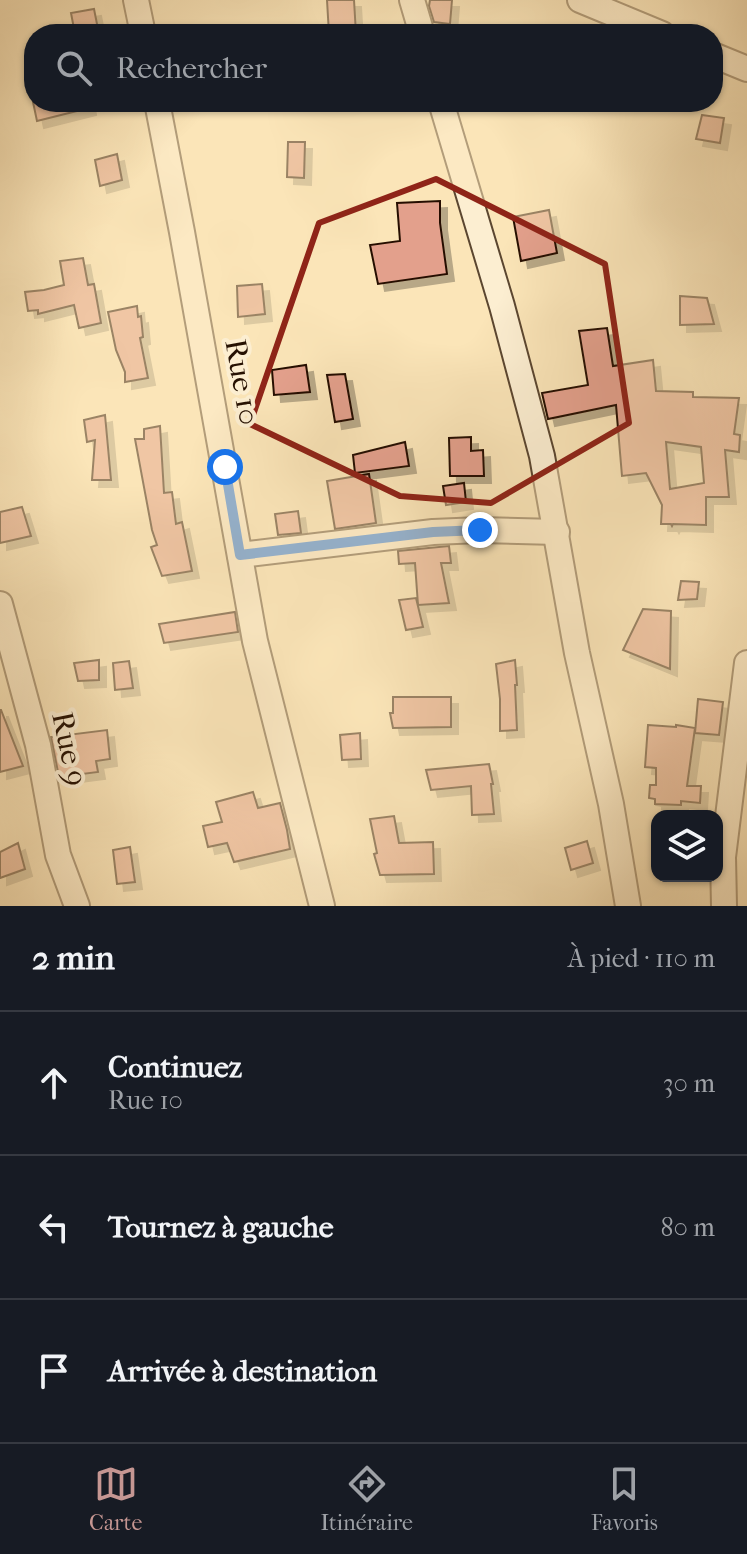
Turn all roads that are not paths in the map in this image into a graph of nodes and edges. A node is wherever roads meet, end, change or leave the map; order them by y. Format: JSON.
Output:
{"nodes":[{"id":1,"x":136,"y":0,"type":"edge"},
{"id":2,"x":412,"y":0,"type":"edge"},
{"id":3,"x":580,"y":0,"type":"edge"},
{"id":4,"x":141,"y":24,"type":"edge"},
{"id":5,"x":419,"y":24,"type":"edge"},
{"id":6,"x":638,"y":24,"type":"edge"},
{"id":7,"x":723,"y":59,"type":"edge"},
{"id":8,"x":747,"y":69,"type":"edge"},
{"id":9,"x":159,"y":112,"type":"edge"},
{"id":10,"x":444,"y":112,"type":"edge"},
{"id":11,"x":557,"y":532,"type":"junction"},
{"id":12,"x":240,"y":555,"type":"junction"},
{"id":13,"x":0,"y":604,"type":"edge"},
{"id":14,"x":746,"y":678,"type":"edge"},
{"id":15,"x":77,"y":906,"type":"edge"},
{"id":16,"x":322,"y":906,"type":"edge"},
{"id":17,"x":628,"y":906,"type":"edge"},
{"id":18,"x":724,"y":906,"type":"edge"}],
"edges":[{"from":1,"to":4,"type":"street"},
{"from":2,"to":5,"type":"street"},
{"from":3,"to":6,"type":"street"},
{"from":7,"to":8,"type":"street"},
{"from":9,"to":12,"type":"street","name":"Rue 10"},
{"from":10,"to":11,"type":"street"},
{"from":11,"to":12,"type":"street"},
{"from":11,"to":17,"type":"street"},
{"from":12,"to":16,"type":"street","name":"Rue 10"},
{"from":13,"to":15,"type":"street","name":"Rue 9"},
{"from":14,"to":18,"type":"street"}]}
